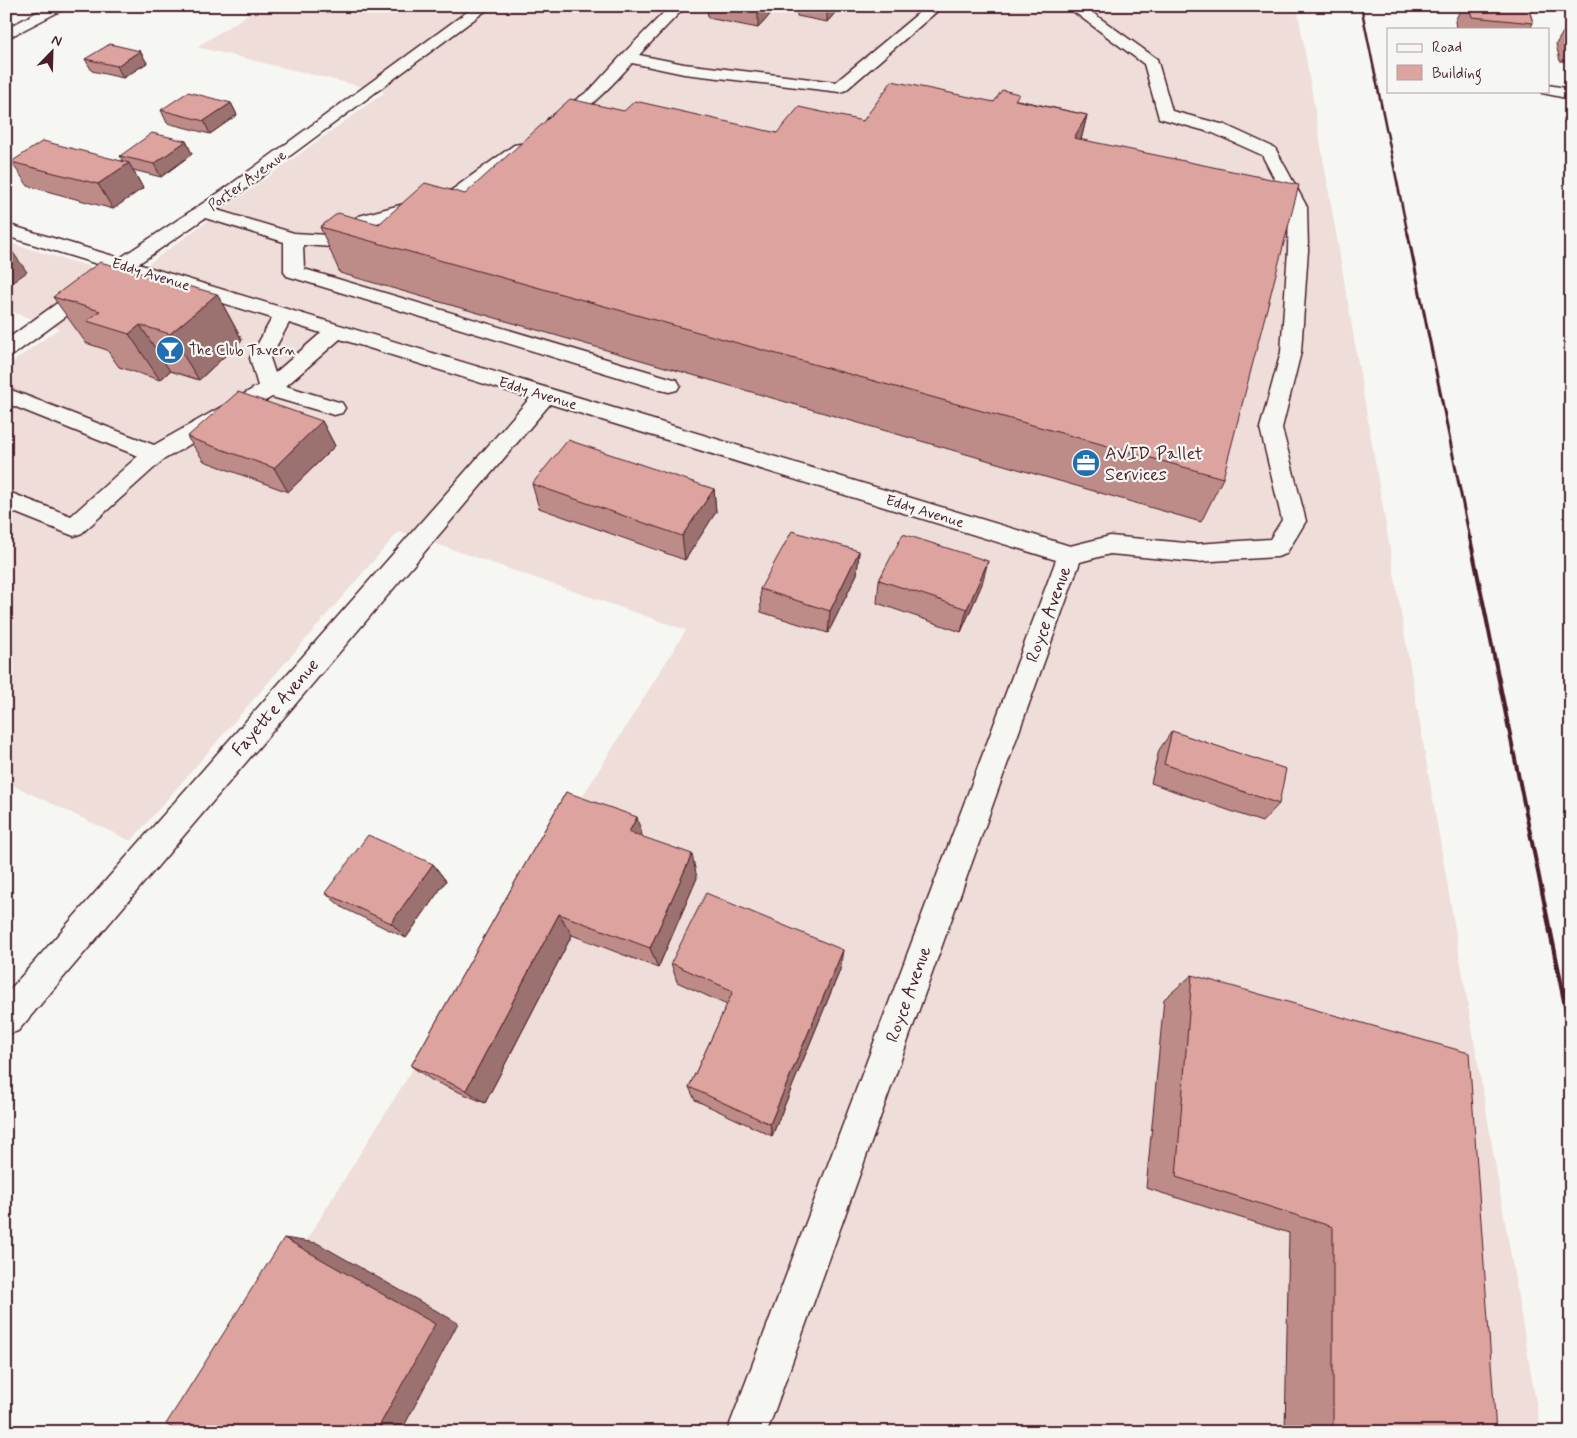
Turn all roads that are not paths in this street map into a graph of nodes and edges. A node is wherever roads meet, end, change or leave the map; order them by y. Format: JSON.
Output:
{"nodes":[{"id":1,"x":59,"y":6,"type":"edge"},
{"id":2,"x":485,"y":6,"type":"edge"},
{"id":3,"x":679,"y":6,"type":"edge"},
{"id":4,"x":936,"y":6,"type":"edge"},
{"id":5,"x":1073,"y":6,"type":"edge"},
{"id":6,"x":6,"y":35,"type":"edge"},
{"id":7,"x":628,"y":57,"type":"junction"},
{"id":8,"x":1550,"y":90,"type":"edge"},
{"id":9,"x":1571,"y":94,"type":"edge"},
{"id":10,"x":203,"y":212,"type":"junction"},
{"id":11,"x":6,"y":230,"type":"edge"},
{"id":12,"x":293,"y":239,"type":"junction"},
{"id":13,"x":123,"y":265,"type":"junction"},
{"id":14,"x":284,"y":315,"type":"junction"},
{"id":15,"x":336,"y":330,"type":"junction"},
{"id":16,"x":6,"y":350,"type":"edge"},
{"id":17,"x":669,"y":385,"type":"dead end"},
{"id":18,"x":270,"y":389,"type":"junction"},
{"id":19,"x":6,"y":395,"type":"edge"},
{"id":20,"x":545,"y":395,"type":"junction"},
{"id":21,"x":334,"y":408,"type":"dead end"},
{"id":22,"x":155,"y":454,"type":"junction"},
{"id":23,"x":6,"y":499,"type":"edge"},
{"id":24,"x":1070,"y":556,"type":"junction"},
{"id":25,"x":6,"y":1019,"type":"edge"},
{"id":26,"x":747,"y":1432,"type":"edge"}],
"edges":[{"from":1,"to":6,"type":"street"},
{"from":2,"to":10,"type":"street","name":"Porter Avenue"},
{"from":3,"to":7,"type":"street"},
{"from":4,"to":7,"type":"street"},
{"from":5,"to":24,"type":"street"},
{"from":7,"to":12,"type":"street"},
{"from":8,"to":9,"type":"street"},
{"from":10,"to":12,"type":"street"},
{"from":10,"to":13,"type":"street","name":"Porter Avenue"},
{"from":11,"to":13,"type":"street","name":"Eddy Avenue"},
{"from":12,"to":17,"type":"street"},
{"from":13,"to":14,"type":"street","name":"Eddy Avenue"},
{"from":13,"to":16,"type":"street","name":"Porter Avenue"},
{"from":14,"to":15,"type":"street","name":"Eddy Avenue"},
{"from":14,"to":18,"type":"street"},
{"from":15,"to":18,"type":"street"},
{"from":15,"to":20,"type":"street","name":"Eddy Avenue"},
{"from":18,"to":21,"type":"street"},
{"from":18,"to":22,"type":"street"},
{"from":19,"to":22,"type":"street"},
{"from":20,"to":24,"type":"street","name":"Eddy Avenue"},
{"from":20,"to":25,"type":"street","name":"Fayette Avenue"},
{"from":22,"to":23,"type":"street"},
{"from":24,"to":26,"type":"street","name":"Royce Avenue"}]}
